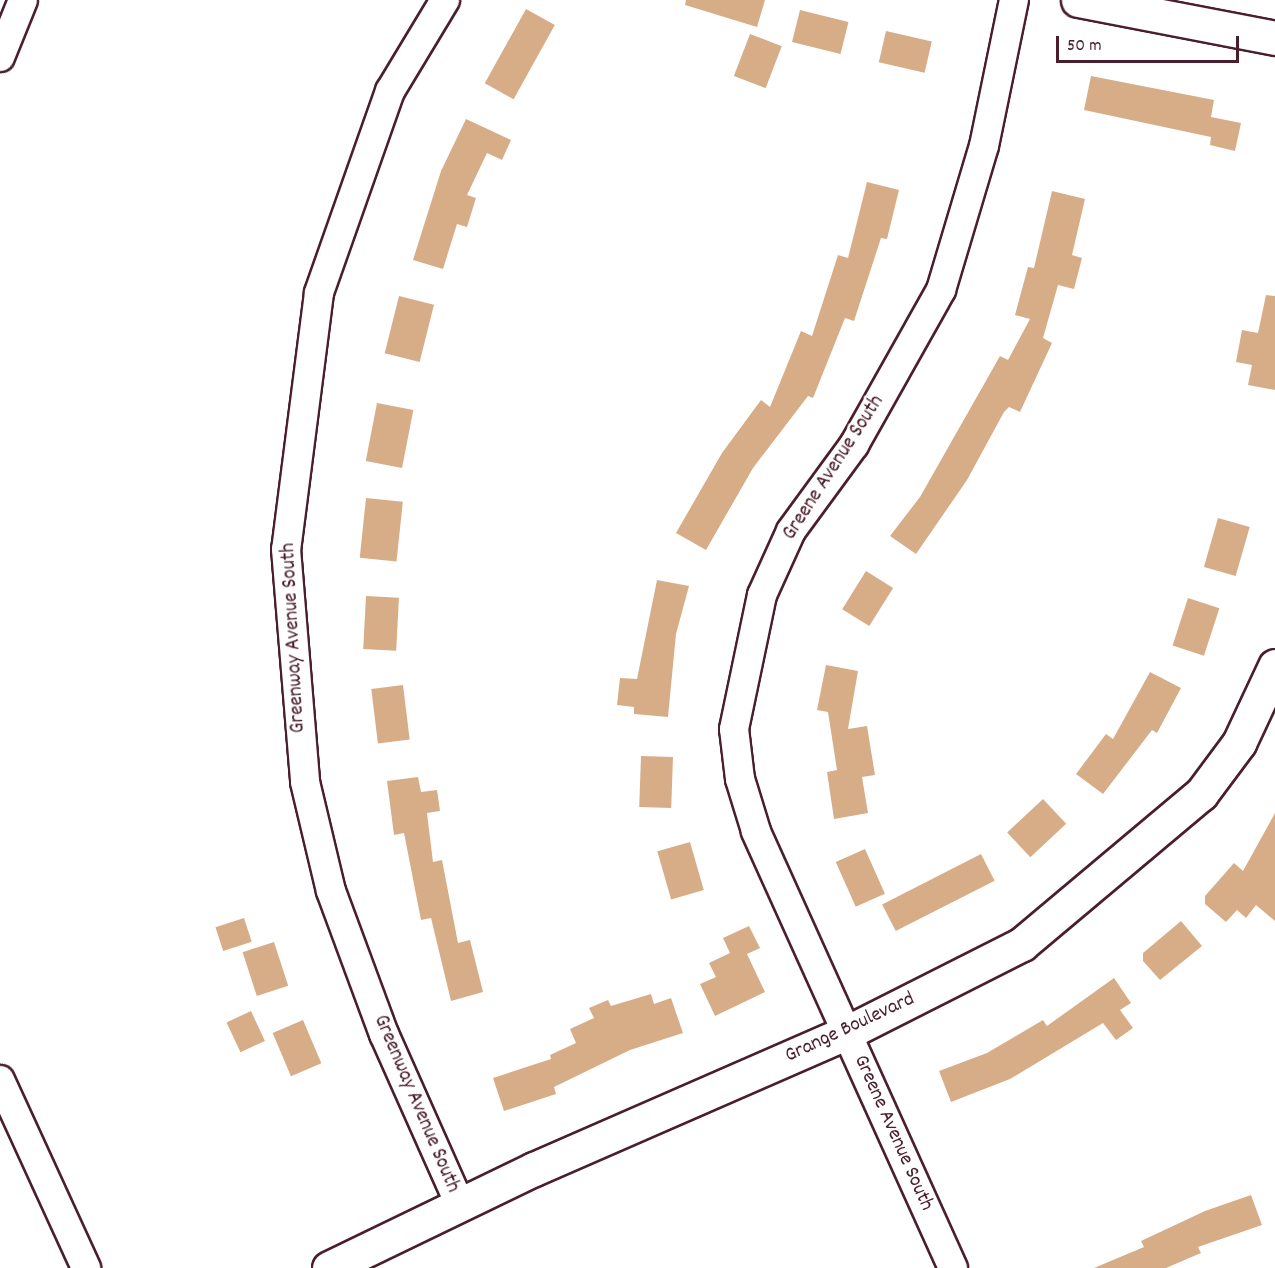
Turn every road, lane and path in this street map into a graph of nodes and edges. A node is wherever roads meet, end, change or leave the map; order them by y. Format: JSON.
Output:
{"nodes":[{"id":1,"x":23,"y":0,"type":"edge"},
{"id":2,"x":445,"y":0,"type":"edge"},
{"id":3,"x":1014,"y":0,"type":"edge"},
{"id":4,"x":1078,"y":0,"type":"edge"},
{"id":5,"x":1275,"y":38,"type":"edge"},
{"id":6,"x":0,"y":57,"type":"edge"},
{"id":7,"x":1275,"y":666,"type":"edge"},
{"id":8,"x":848,"y":1032,"type":"junction"},
{"id":9,"x":0,"y":1080,"type":"edge"},
{"id":10,"x":460,"y":1205,"type":"junction"},
{"id":11,"x":86,"y":1268,"type":"edge"},
{"id":12,"x":329,"y":1268,"type":"edge"},
{"id":13,"x":953,"y":1268,"type":"edge"}],
"edges":[{"from":1,"to":6,"type":"street"},
{"from":2,"to":10,"type":"street","name":"Greenway Avenue South"},
{"from":3,"to":8,"type":"street","name":"Greene Avenue South"},
{"from":4,"to":5,"type":"street"},
{"from":7,"to":8,"type":"street","name":"Grange Boulevard"},
{"from":8,"to":10,"type":"street","name":"Grange Boulevard"},
{"from":8,"to":13,"type":"street","name":"Greene Avenue South"},
{"from":9,"to":11,"type":"street"},
{"from":10,"to":12,"type":"street","name":"Grange Boulevard"}]}
